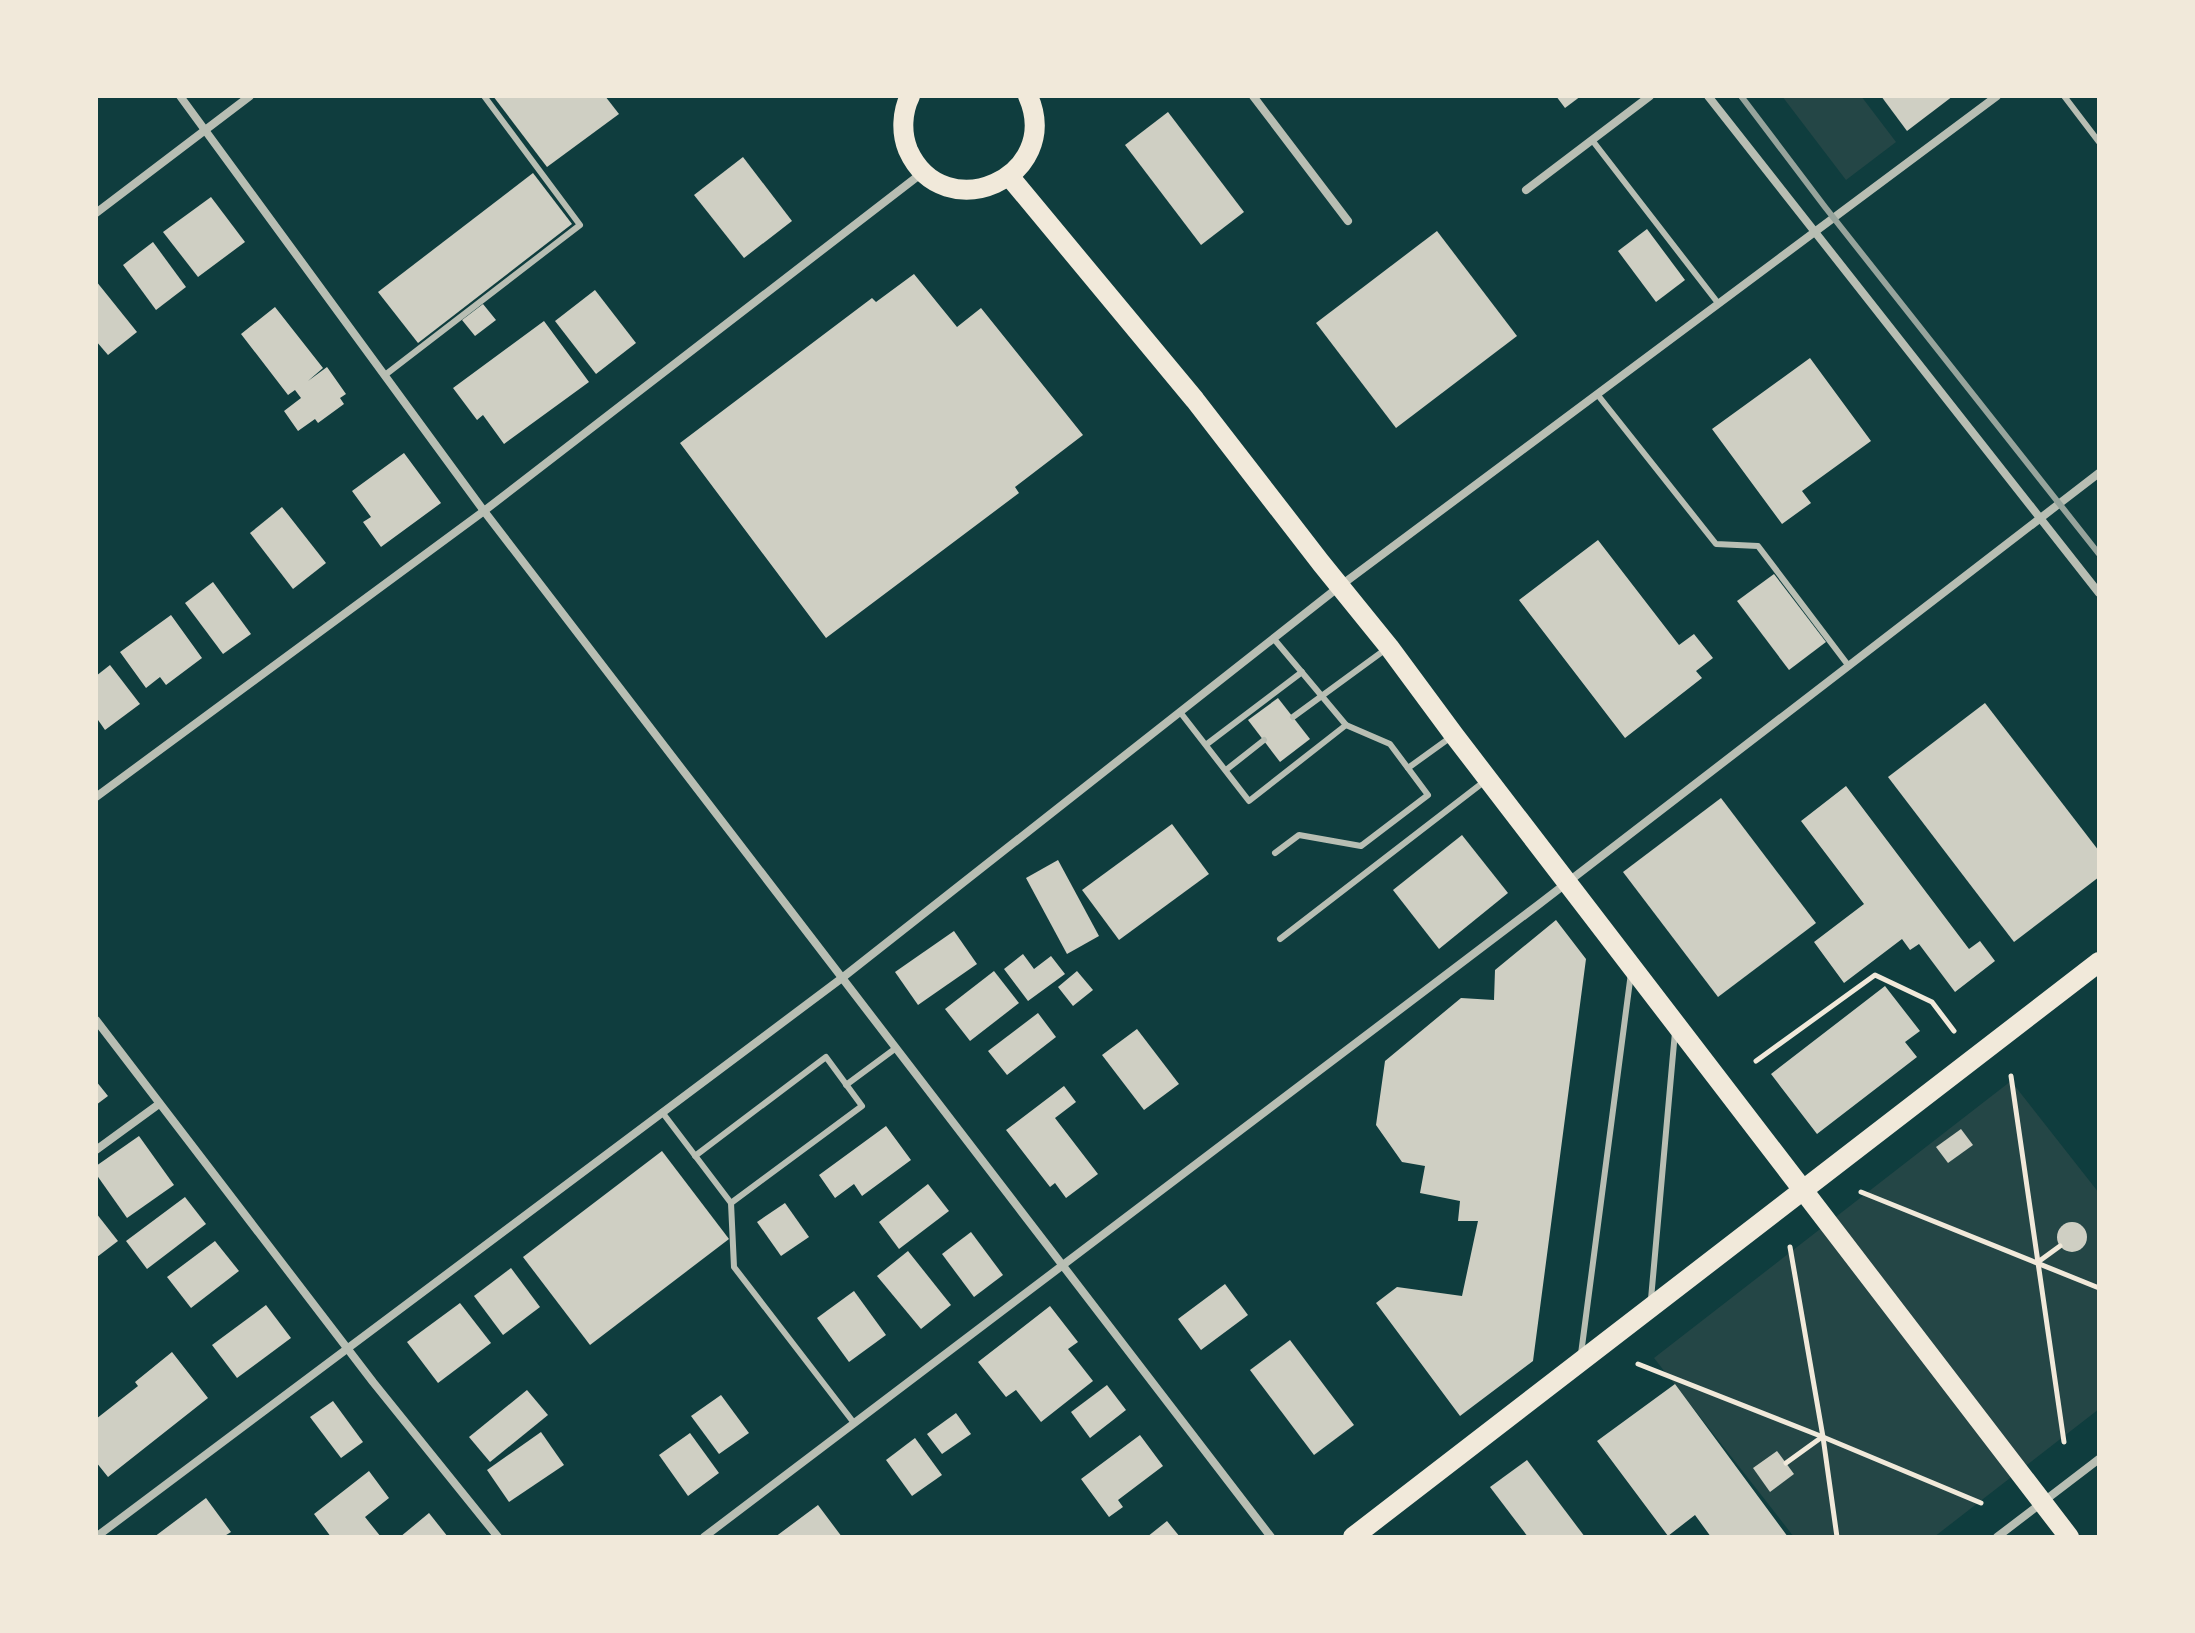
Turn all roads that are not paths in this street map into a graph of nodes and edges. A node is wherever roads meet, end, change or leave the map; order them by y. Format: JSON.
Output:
{"nodes":[{"id":1,"x":180,"y":96,"type":"edge"},
{"id":2,"x":250,"y":96,"type":"edge"},
{"id":3,"x":484,"y":96,"type":"edge"},
{"id":4,"x":1028,"y":96,"type":"edge"},
{"id":5,"x":1253,"y":96,"type":"edge"},
{"id":6,"x":1650,"y":96,"type":"edge"},
{"id":7,"x":1708,"y":96,"type":"edge"},
{"id":8,"x":1997,"y":96,"type":"edge"},
{"id":9,"x":2064,"y":96,"type":"edge"},
{"id":10,"x":906,"y":97,"type":"edge"},
{"id":11,"x":205,"y":129,"type":"junction"},
{"id":12,"x":1592,"y":140,"type":"junction"},
{"id":13,"x":2099,"y":142,"type":"edge"},
{"id":14,"x":923,"y":172,"type":"junction"},
{"id":15,"x":1009,"y":176,"type":"junction"},
{"id":16,"x":1526,"y":190,"type":"dead end"},
{"id":17,"x":96,"y":213,"type":"edge"},
{"id":18,"x":1348,"y":221,"type":"dead end"},
{"id":19,"x":1815,"y":231,"type":"junction"},
{"id":20,"x":1718,"y":303,"type":"junction"},
{"id":21,"x":385,"y":375,"type":"junction"},
{"id":22,"x":1597,"y":394,"type":"junction"},
{"id":23,"x":2098,"y":476,"type":"edge"},
{"id":24,"x":484,"y":511,"type":"junction"},
{"id":25,"x":2040,"y":517,"type":"junction"},
{"id":26,"x":1340,"y":586,"type":"junction"},
{"id":27,"x":2099,"y":593,"type":"edge"},
{"id":28,"x":1274,"y":639,"type":"junction"},
{"id":29,"x":1389,"y":647,"type":"junction"},
{"id":30,"x":1848,"y":665,"type":"junction"},
{"id":31,"x":1302,"y":672,"type":"junction"},
{"id":32,"x":1322,"y":696,"type":"junction"},
{"id":33,"x":1180,"y":712,"type":"junction"},
{"id":34,"x":1293,"y":717,"type":"dead end"},
{"id":35,"x":1346,"y":725,"type":"junction"},
{"id":36,"x":1454,"y":735,"type":"junction"},
{"id":37,"x":1264,"y":740,"type":"dead end"},
{"id":38,"x":1207,"y":744,"type":"junction"},
{"id":39,"x":1408,"y":768,"type":"junction"},
{"id":40,"x":1226,"y":770,"type":"junction"},
{"id":41,"x":1488,"y":779,"type":"junction"},
{"id":42,"x":96,"y":797,"type":"edge"},
{"id":43,"x":1275,"y":853,"type":"dead end"},
{"id":44,"x":1567,"y":882,"type":"junction"},
{"id":45,"x":1280,"y":939,"type":"dead end"},
{"id":46,"x":2099,"y":962,"type":"edge"},
{"id":47,"x":1632,"y":967,"type":"junction"},
{"id":48,"x":842,"y":978,"type":"junction"},
{"id":49,"x":96,"y":1020,"type":"edge"},
{"id":50,"x":1676,"y":1024,"type":"junction"},
{"id":51,"x":896,"y":1048,"type":"junction"},
{"id":52,"x":846,"y":1085,"type":"junction"},
{"id":53,"x":159,"y":1104,"type":"junction"},
{"id":54,"x":662,"y":1112,"type":"junction"},
{"id":55,"x":96,"y":1150,"type":"edge"},
{"id":56,"x":695,"y":1156,"type":"junction"},
{"id":57,"x":1803,"y":1190,"type":"junction"},
{"id":58,"x":731,"y":1203,"type":"junction"},
{"id":59,"x":1062,"y":1264,"type":"junction"},
{"id":60,"x":1651,"y":1307,"type":"junction"},
{"id":61,"x":349,"y":1349,"type":"junction"},
{"id":62,"x":1580,"y":1362,"type":"junction"},
{"id":63,"x":854,"y":1423,"type":"junction"},
{"id":64,"x":2099,"y":1459,"type":"edge"},
{"id":65,"x":2042,"y":1502,"type":"junction"},
{"id":66,"x":96,"y":1537,"type":"edge"},
{"id":67,"x":498,"y":1537,"type":"edge"},
{"id":68,"x":704,"y":1537,"type":"edge"},
{"id":69,"x":1271,"y":1537,"type":"edge"},
{"id":70,"x":1353,"y":1537,"type":"edge"},
{"id":71,"x":1997,"y":1537,"type":"edge"},
{"id":72,"x":2069,"y":1537,"type":"edge"}],
"edges":[{"from":1,"to":11,"type":"street"},
{"from":2,"to":11,"type":"street"},
{"from":3,"to":21,"type":"lane"},
{"from":4,"to":15,"type":"main road"},
{"from":5,"to":18,"type":"street"},
{"from":6,"to":12,"type":"street"},
{"from":7,"to":19,"type":"street"},
{"from":8,"to":19,"type":"street"},
{"from":9,"to":13,"type":"lane"},
{"from":10,"to":14,"type":"main road"},
{"from":11,"to":17,"type":"street"},
{"from":11,"to":21,"type":"street"},
{"from":12,"to":16,"type":"street"},
{"from":12,"to":20,"type":"lane"},
{"from":14,"to":15,"type":"main road"},
{"from":14,"to":24,"type":"street"},
{"from":15,"to":26,"type":"main road"},
{"from":19,"to":20,"type":"street"},
{"from":19,"to":25,"type":"street"},
{"from":20,"to":22,"type":"street"},
{"from":21,"to":24,"type":"street"},
{"from":22,"to":26,"type":"street"},
{"from":22,"to":30,"type":"lane"},
{"from":23,"to":25,"type":"street"},
{"from":24,"to":42,"type":"street"},
{"from":24,"to":48,"type":"street"},
{"from":25,"to":27,"type":"street"},
{"from":25,"to":30,"type":"street"},
{"from":26,"to":28,"type":"street"},
{"from":26,"to":29,"type":"main road"},
{"from":28,"to":31,"type":"lane"},
{"from":28,"to":33,"type":"street"},
{"from":29,"to":32,"type":"lane"},
{"from":29,"to":36,"type":"main road"},
{"from":30,"to":44,"type":"street"},
{"from":31,"to":32,"type":"lane"},
{"from":31,"to":38,"type":"lane"},
{"from":32,"to":34,"type":"lane"},
{"from":32,"to":35,"type":"lane"},
{"from":33,"to":38,"type":"lane"},
{"from":33,"to":48,"type":"street"},
{"from":35,"to":39,"type":"lane"},
{"from":35,"to":40,"type":"lane"},
{"from":36,"to":39,"type":"lane"},
{"from":36,"to":41,"type":"main road"},
{"from":37,"to":40,"type":"lane"},
{"from":38,"to":40,"type":"lane"},
{"from":39,"to":43,"type":"lane"},
{"from":41,"to":44,"type":"main road"},
{"from":41,"to":45,"type":"lane"},
{"from":44,"to":47,"type":"main road"},
{"from":44,"to":59,"type":"street"},
{"from":46,"to":57,"type":"main road"},
{"from":47,"to":50,"type":"main road"},
{"from":47,"to":62,"type":"lane"},
{"from":48,"to":51,"type":"street"},
{"from":48,"to":54,"type":"street"},
{"from":49,"to":53,"type":"street"},
{"from":50,"to":57,"type":"main road"},
{"from":50,"to":60,"type":"lane"},
{"from":51,"to":52,"type":"lane"},
{"from":51,"to":59,"type":"street"},
{"from":52,"to":56,"type":"lane"},
{"from":52,"to":58,"type":"lane"},
{"from":53,"to":55,"type":"street"},
{"from":53,"to":61,"type":"street"},
{"from":54,"to":56,"type":"lane"},
{"from":54,"to":61,"type":"street"},
{"from":56,"to":58,"type":"lane"},
{"from":57,"to":60,"type":"main road"},
{"from":57,"to":65,"type":"main road"},
{"from":58,"to":63,"type":"lane"},
{"from":59,"to":63,"type":"street"},
{"from":59,"to":69,"type":"street"},
{"from":60,"to":62,"type":"main road"},
{"from":61,"to":66,"type":"street"},
{"from":61,"to":67,"type":"street"},
{"from":62,"to":70,"type":"main road"},
{"from":63,"to":68,"type":"street"},
{"from":64,"to":65,"type":"street"},
{"from":65,"to":71,"type":"street"},
{"from":65,"to":72,"type":"main road"}]}
